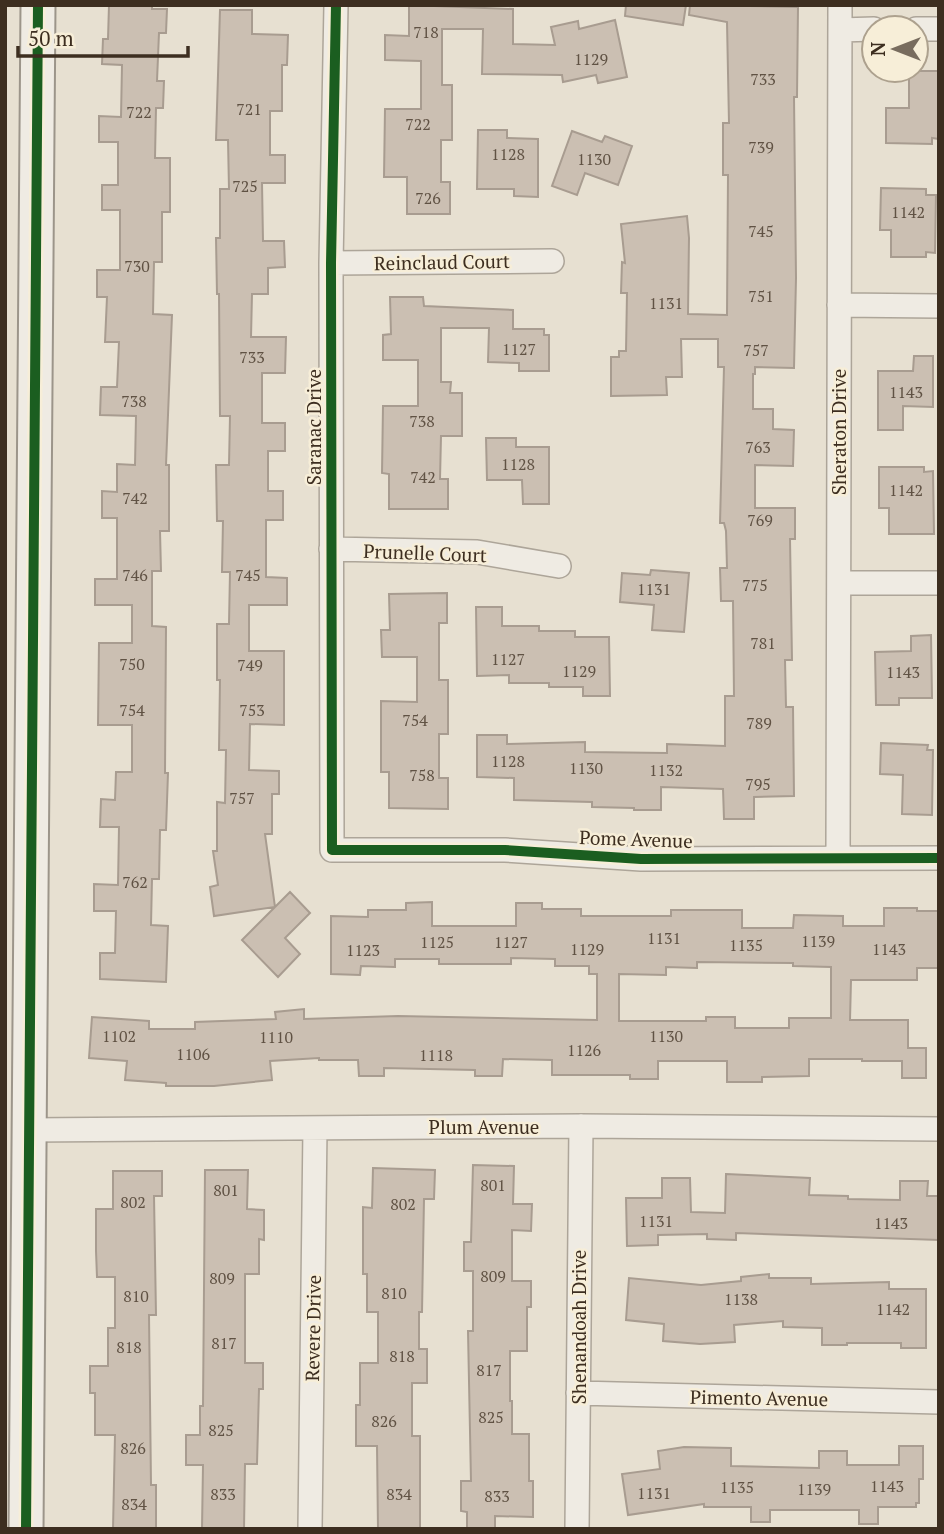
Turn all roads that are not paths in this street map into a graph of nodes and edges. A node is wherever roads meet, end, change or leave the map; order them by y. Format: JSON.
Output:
{"nodes":[{"id":1,"x":38,"y":5,"type":"edge"},
{"id":2,"x":336,"y":5,"type":"edge"},
{"id":3,"x":840,"y":5,"type":"edge"},
{"id":4,"x":860,"y":29,"type":"edge"},
{"id":5,"x":840,"y":30,"type":"junction"},
{"id":6,"x":552,"y":261,"type":"dead end"},
{"id":7,"x":331,"y":263,"type":"junction"},
{"id":8,"x":839,"y":305,"type":"junction"},
{"id":9,"x":939,"y":306,"type":"edge"},
{"id":10,"x":331,"y":549,"type":"junction"},
{"id":11,"x":559,"y":566,"type":"dead end"},
{"id":12,"x":839,"y":583,"type":"junction"},
{"id":13,"x":939,"y":583,"type":"edge"},
{"id":14,"x":332,"y":850,"type":"joint"},
{"id":15,"x":838,"y":858,"type":"junction"},
{"id":16,"x":939,"y":858,"type":"edge"},
{"id":17,"x":581,"y":1126,"type":"junction"},
{"id":18,"x":315,"y":1128,"type":"junction"},
{"id":19,"x":29,"y":1129,"type":"junction"},
{"id":20,"x":939,"y":1129,"type":"edge"},
{"id":21,"x":578,"y":1393,"type":"junction"},
{"id":22,"x":939,"y":1402,"type":"edge"},
{"id":23,"x":15,"y":1487,"type":"edge"},
{"id":24,"x":26,"y":1529,"type":"edge"},
{"id":25,"x":310,"y":1529,"type":"edge"},
{"id":26,"x":577,"y":1529,"type":"edge"}],
"edges":[{"from":1,"to":19,"type":"street"},
{"from":2,"to":7,"type":"street","name":"Saranac Drive"},
{"from":3,"to":5,"type":"street","name":"Sheraton Drive"},
{"from":4,"to":5,"type":"street"},
{"from":5,"to":8,"type":"street","name":"Sheraton Drive"},
{"from":6,"to":7,"type":"street","name":"Reinclaud Court"},
{"from":7,"to":10,"type":"street","name":"Saranac Drive"},
{"from":8,"to":9,"type":"street"},
{"from":8,"to":12,"type":"street","name":"Sheraton Drive"},
{"from":10,"to":11,"type":"street","name":"Prunelle Court"},
{"from":10,"to":14,"type":"street","name":"Saranac Drive"},
{"from":12,"to":13,"type":"street"},
{"from":12,"to":15,"type":"street","name":"Sheraton Drive"},
{"from":14,"to":15,"type":"street","name":"Pome Avenue"},
{"from":15,"to":16,"type":"street","name":"Pome Avenue"},
{"from":17,"to":18,"type":"street","name":"Plum Avenue"},
{"from":17,"to":20,"type":"street","name":"Plum Avenue"},
{"from":17,"to":21,"type":"street","name":"Shenandoah Drive"},
{"from":18,"to":19,"type":"street","name":"Plum Avenue"},
{"from":18,"to":25,"type":"street","name":"Revere Drive"},
{"from":19,"to":23,"type":"street"},
{"from":21,"to":22,"type":"street","name":"Pimento Avenue"},
{"from":21,"to":26,"type":"street","name":"Shenandoah Drive"},
{"from":23,"to":24,"type":"street"}]}
